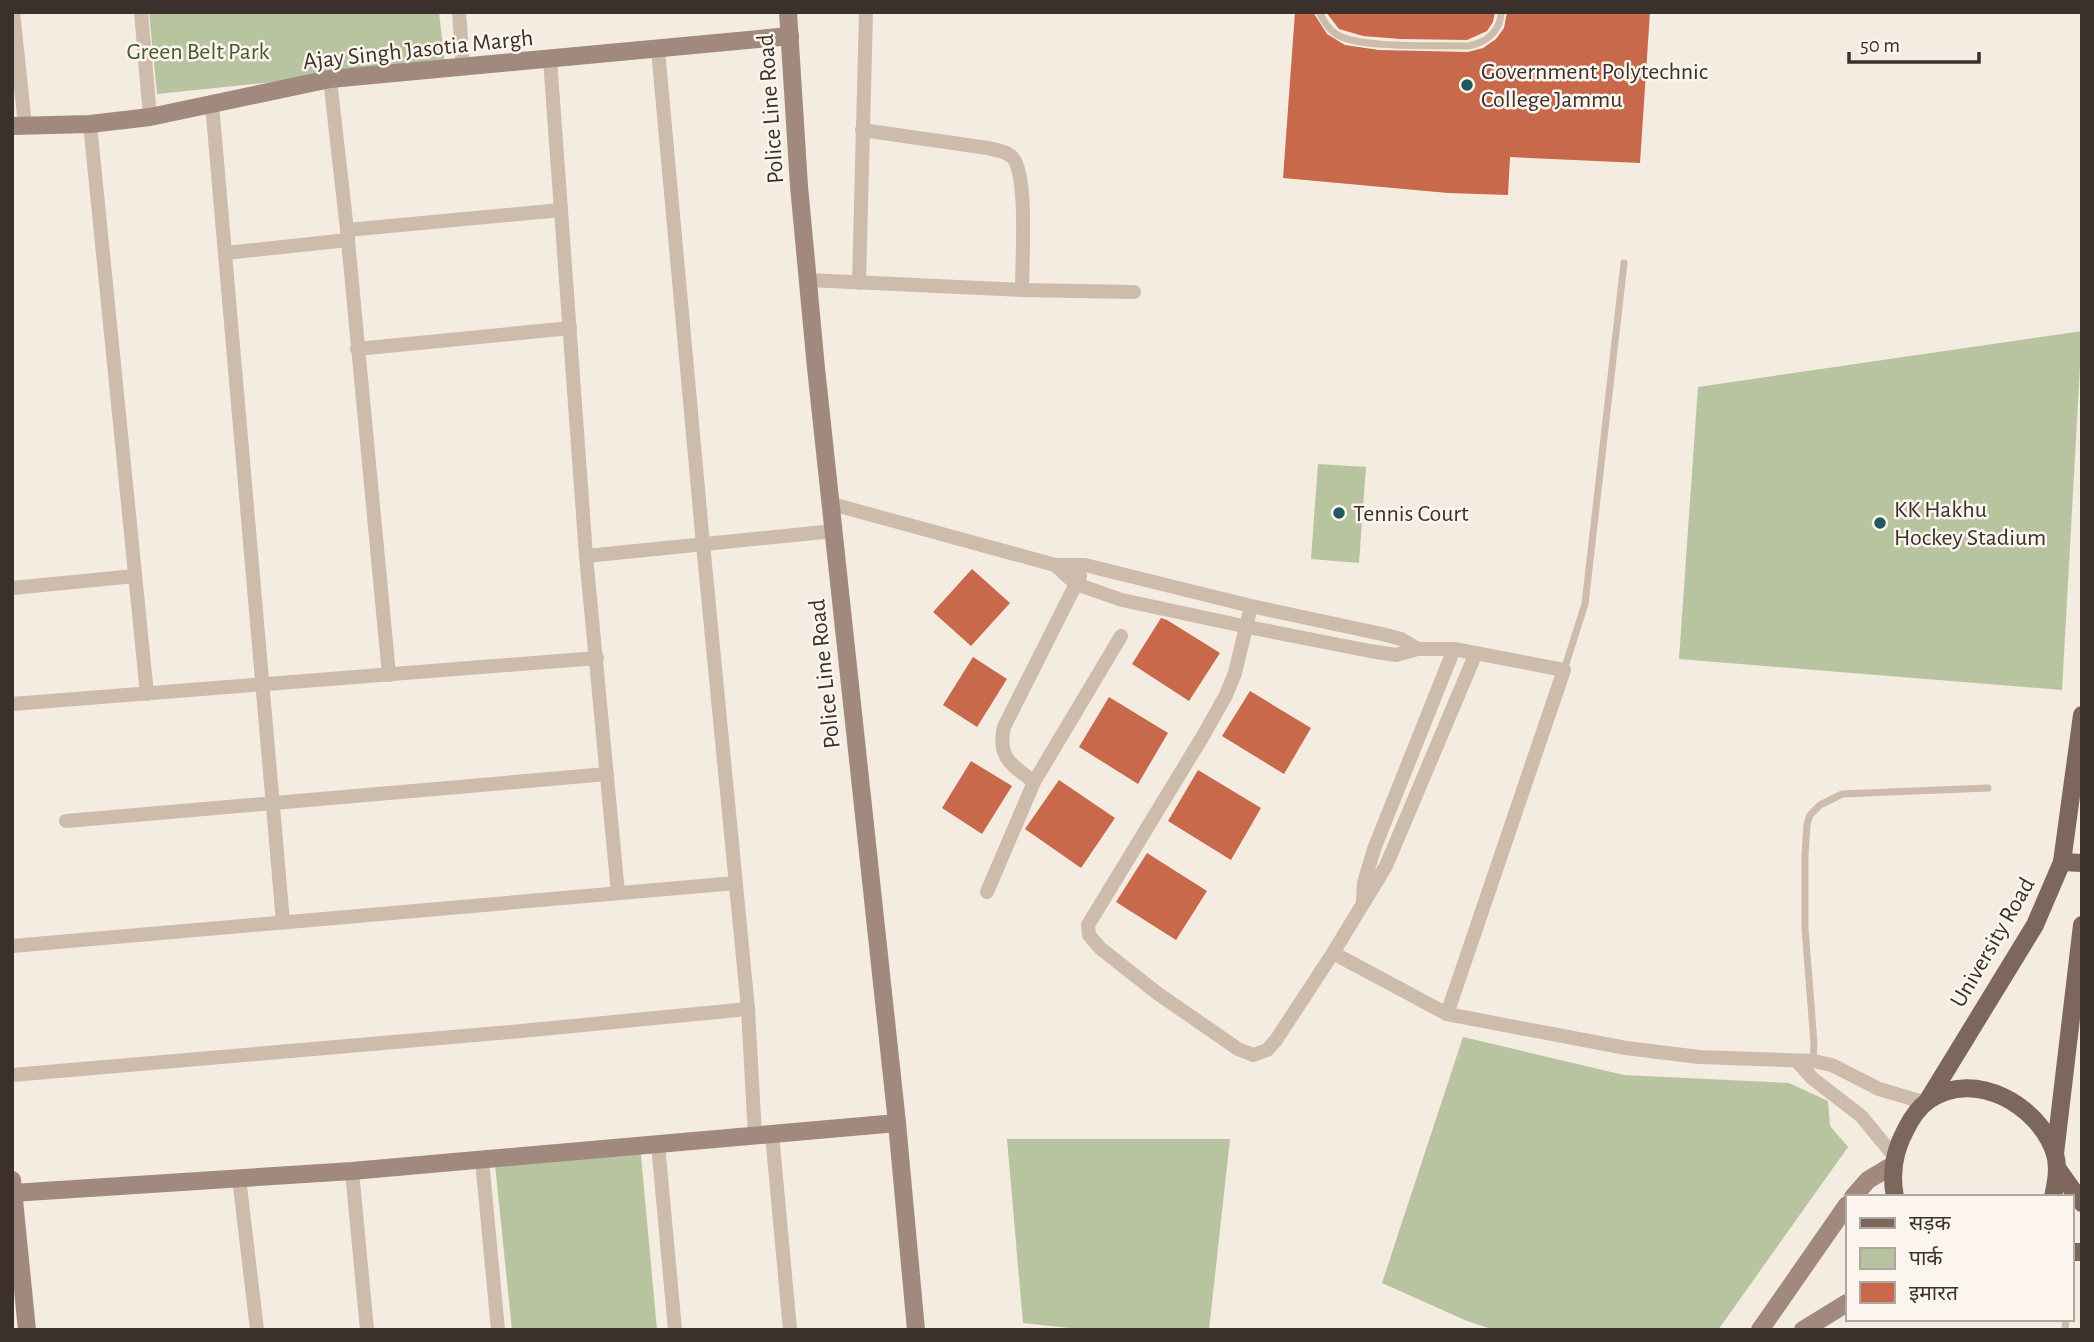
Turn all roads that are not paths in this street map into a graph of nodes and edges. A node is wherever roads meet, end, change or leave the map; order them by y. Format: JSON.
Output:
{"nodes":[{"id":1,"x":13,"y":12,"type":"edge"},
{"id":2,"x":141,"y":12,"type":"edge"},
{"id":3,"x":459,"y":12,"type":"edge"},
{"id":4,"x":788,"y":12,"type":"edge"},
{"id":5,"x":866,"y":12,"type":"edge"},
{"id":6,"x":1320,"y":12,"type":"edge"},
{"id":7,"x":1501,"y":12,"type":"edge"},
{"id":8,"x":790,"y":36,"type":"junction"},
{"id":9,"x":658,"y":50,"type":"junction"},
{"id":10,"x":550,"y":59,"type":"junction"},
{"id":11,"x":463,"y":67,"type":"junction"},
{"id":12,"x":330,"y":79,"type":"junction"},
{"id":13,"x":212,"y":104,"type":"junction"},
{"id":14,"x":150,"y":117,"type":"junction"},
{"id":15,"x":90,"y":124,"type":"junction"},
{"id":16,"x":18,"y":126,"type":"edge"},
{"id":17,"x":862,"y":130,"type":"junction"},
{"id":18,"x":561,"y":210,"type":"junction"},
{"id":19,"x":347,"y":235,"type":"junction"},
{"id":20,"x":226,"y":253,"type":"junction"},
{"id":21,"x":1624,"y":263,"type":"dead end"},
{"id":22,"x":808,"y":280,"type":"junction"},
{"id":23,"x":859,"y":283,"type":"junction"},
{"id":24,"x":1022,"y":290,"type":"junction"},
{"id":25,"x":1134,"y":292,"type":"dead end"},
{"id":26,"x":570,"y":328,"type":"junction"},
{"id":27,"x":357,"y":349,"type":"junction"},
{"id":28,"x":832,"y":504,"type":"junction"},
{"id":29,"x":834,"y":531,"type":"junction"},
{"id":30,"x":703,"y":544,"type":"junction"},
{"id":31,"x":586,"y":556,"type":"junction"},
{"id":32,"x":1055,"y":565,"type":"junction"},
{"id":33,"x":1085,"y":565,"type":"junction"},
{"id":34,"x":135,"y":576,"type":"junction"},
{"id":35,"x":1076,"y":584,"type":"junction"},
{"id":36,"x":12,"y":588,"type":"edge"},
{"id":37,"x":1251,"y":606,"type":"junction"},
{"id":38,"x":1248,"y":627,"type":"junction"},
{"id":39,"x":1121,"y":636,"type":"dead end"},
{"id":40,"x":1418,"y":649,"type":"junction"},
{"id":41,"x":1454,"y":649,"type":"junction"},
{"id":42,"x":1476,"y":653,"type":"junction"},
{"id":43,"x":597,"y":658,"type":"junction"},
{"id":44,"x":1564,"y":670,"type":"junction"},
{"id":45,"x":389,"y":675,"type":"junction"},
{"id":46,"x":261,"y":685,"type":"junction"},
{"id":47,"x":147,"y":694,"type":"junction"},
{"id":48,"x":12,"y":704,"type":"edge"},
{"id":49,"x":2082,"y":715,"type":"edge"},
{"id":50,"x":607,"y":774,"type":"junction"},
{"id":51,"x":1034,"y":782,"type":"junction"},
{"id":52,"x":1988,"y":788,"type":"dead end"},
{"id":53,"x":272,"y":804,"type":"junction"},
{"id":54,"x":66,"y":821,"type":"dead end"},
{"id":55,"x":2062,"y":862,"type":"junction"},
{"id":56,"x":2082,"y":863,"type":"edge"},
{"id":57,"x":736,"y":883,"type":"junction"},
{"id":58,"x":987,"y":892,"type":"dead end"},
{"id":59,"x":618,"y":893,"type":"junction"},
{"id":60,"x":1363,"y":901,"type":"junction"},
{"id":61,"x":283,"y":922,"type":"junction"},
{"id":62,"x":2082,"y":925,"type":"edge"},
{"id":63,"x":12,"y":946,"type":"edge"},
{"id":64,"x":1333,"y":953,"type":"junction"},
{"id":65,"x":748,"y":1009,"type":"junction"},
{"id":66,"x":1447,"y":1014,"type":"junction"},
{"id":67,"x":1797,"y":1061,"type":"junction"},
{"id":68,"x":1813,"y":1061,"type":"junction"},
{"id":69,"x":12,"y":1075,"type":"edge"},
{"id":70,"x":1812,"y":1078,"type":"junction"},
{"id":71,"x":1927,"y":1102,"type":"junction"},
{"id":72,"x":897,"y":1123,"type":"junction"},
{"id":73,"x":763,"y":1135,"type":"junction"},
{"id":74,"x":658,"y":1144,"type":"junction"},
{"id":75,"x":482,"y":1160,"type":"junction"},
{"id":76,"x":1894,"y":1161,"type":"junction"},
{"id":77,"x":2056,"y":1161,"type":"junction"},
{"id":78,"x":352,"y":1171,"type":"junction"},
{"id":79,"x":239,"y":1178,"type":"junction"},
{"id":80,"x":12,"y":1180,"type":"edge"},
{"id":81,"x":13,"y":1193,"type":"edge"},
{"id":82,"x":1855,"y":1195,"type":"edge"},
{"id":83,"x":1895,"y":1195,"type":"edge"},
{"id":84,"x":2053,"y":1195,"type":"edge"},
{"id":85,"x":2082,"y":1203,"type":"edge"},
{"id":86,"x":1846,"y":1206,"type":"edge"},
{"id":87,"x":1846,"y":1304,"type":"edge"},
{"id":88,"x":27,"y":1330,"type":"edge"},
{"id":89,"x":257,"y":1330,"type":"edge"},
{"id":90,"x":367,"y":1330,"type":"edge"},
{"id":91,"x":498,"y":1330,"type":"edge"},
{"id":92,"x":675,"y":1330,"type":"edge"},
{"id":93,"x":790,"y":1330,"type":"edge"},
{"id":94,"x":916,"y":1330,"type":"edge"},
{"id":95,"x":1760,"y":1330,"type":"edge"},
{"id":96,"x":1803,"y":1330,"type":"edge"}],
"edges":[{"from":1,"to":16,"type":"street"},
{"from":2,"to":14,"type":"street"},
{"from":3,"to":11,"type":"street"},
{"from":4,"to":8,"type":"street","name":"Police Line Road"},
{"from":5,"to":17,"type":"street"},
{"from":6,"to":7,"type":"lane"},
{"from":8,"to":9,"type":"street","name":"Ajay Singh Jasotia Margh"},
{"from":8,"to":22,"type":"street","name":"Police Line Road"},
{"from":9,"to":10,"type":"street","name":"Ajay Singh Jasotia Margh"},
{"from":9,"to":30,"type":"street"},
{"from":10,"to":11,"type":"street","name":"Ajay Singh Jasotia Margh"},
{"from":10,"to":18,"type":"street"},
{"from":11,"to":12,"type":"street","name":"Ajay Singh Jasotia Margh"},
{"from":12,"to":13,"type":"street","name":"Ajay Singh Jasotia Margh"},
{"from":12,"to":19,"type":"street"},
{"from":13,"to":14,"type":"street","name":"Ajay Singh Jasotia Margh"},
{"from":13,"to":20,"type":"street"},
{"from":14,"to":15,"type":"street","name":"Ajay Singh Jasotia Margh"},
{"from":15,"to":16,"type":"street","name":"Ajay Singh Jasotia Margh"},
{"from":15,"to":34,"type":"street"},
{"from":17,"to":23,"type":"street"},
{"from":17,"to":24,"type":"street"},
{"from":18,"to":19,"type":"street"},
{"from":18,"to":26,"type":"street"},
{"from":19,"to":20,"type":"street"},
{"from":19,"to":27,"type":"street"},
{"from":20,"to":46,"type":"street"},
{"from":21,"to":44,"type":"lane"},
{"from":22,"to":23,"type":"street"},
{"from":22,"to":28,"type":"street","name":"Police Line Road"},
{"from":23,"to":24,"type":"street"},
{"from":24,"to":25,"type":"street"},
{"from":26,"to":27,"type":"street"},
{"from":26,"to":31,"type":"street"},
{"from":27,"to":45,"type":"street"},
{"from":28,"to":29,"type":"street","name":"Police Line Road"},
{"from":28,"to":32,"type":"street"},
{"from":29,"to":30,"type":"street"},
{"from":29,"to":72,"type":"street","name":"Police Line Road"},
{"from":30,"to":31,"type":"street"},
{"from":30,"to":57,"type":"street"},
{"from":31,"to":43,"type":"street"},
{"from":32,"to":33,"type":"street"},
{"from":32,"to":35,"type":"street"},
{"from":33,"to":35,"type":"street"},
{"from":33,"to":37,"type":"street"},
{"from":34,"to":36,"type":"street"},
{"from":34,"to":47,"type":"street"},
{"from":35,"to":38,"type":"street"},
{"from":35,"to":51,"type":"street"},
{"from":37,"to":38,"type":"street"},
{"from":37,"to":40,"type":"street"},
{"from":38,"to":40,"type":"street"},
{"from":38,"to":64,"type":"street"},
{"from":39,"to":51,"type":"street"},
{"from":40,"to":41,"type":"street"},
{"from":41,"to":42,"type":"street"},
{"from":41,"to":60,"type":"street"},
{"from":42,"to":44,"type":"street"},
{"from":42,"to":60,"type":"street"},
{"from":43,"to":45,"type":"street"},
{"from":43,"to":50,"type":"street"},
{"from":44,"to":66,"type":"street"},
{"from":45,"to":46,"type":"street"},
{"from":46,"to":47,"type":"street"},
{"from":46,"to":53,"type":"street"},
{"from":47,"to":48,"type":"street"},
{"from":49,"to":55,"type":"main road","name":"University Road"},
{"from":50,"to":53,"type":"street"},
{"from":50,"to":59,"type":"street"},
{"from":51,"to":58,"type":"street"},
{"from":52,"to":68,"type":"lane"},
{"from":53,"to":54,"type":"street"},
{"from":53,"to":61,"type":"street"},
{"from":55,"to":56,"type":"main road"},
{"from":55,"to":71,"type":"main road","name":"University Road"},
{"from":57,"to":59,"type":"street"},
{"from":57,"to":65,"type":"street"},
{"from":59,"to":61,"type":"street"},
{"from":60,"to":64,"type":"street"},
{"from":61,"to":63,"type":"street"},
{"from":62,"to":77,"type":"main road"},
{"from":64,"to":66,"type":"street"},
{"from":65,"to":69,"type":"street"},
{"from":65,"to":73,"type":"street"},
{"from":66,"to":67,"type":"street"},
{"from":67,"to":68,"type":"street"},
{"from":67,"to":70,"type":"street"},
{"from":68,"to":70,"type":"lane"},
{"from":68,"to":71,"type":"street"},
{"from":70,"to":76,"type":"street"},
{"from":71,"to":76,"type":"main road","name":"University Road"},
{"from":71,"to":77,"type":"main road"},
{"from":72,"to":73,"type":"street"},
{"from":72,"to":94,"type":"street","name":"Police Line Road"},
{"from":73,"to":74,"type":"street"},
{"from":73,"to":93,"type":"street"},
{"from":74,"to":75,"type":"street"},
{"from":74,"to":92,"type":"street"},
{"from":75,"to":78,"type":"street"},
{"from":75,"to":91,"type":"street"},
{"from":76,"to":82,"type":"street"},
{"from":76,"to":83,"type":"main road"},
{"from":77,"to":84,"type":"main road"},
{"from":77,"to":85,"type":"main road"},
{"from":78,"to":79,"type":"street"},
{"from":78,"to":90,"type":"street"},
{"from":79,"to":81,"type":"street"},
{"from":79,"to":89,"type":"street"},
{"from":80,"to":81,"type":"street"},
{"from":81,"to":88,"type":"street"},
{"from":86,"to":95,"type":"street"},
{"from":87,"to":96,"type":"street"}]}
